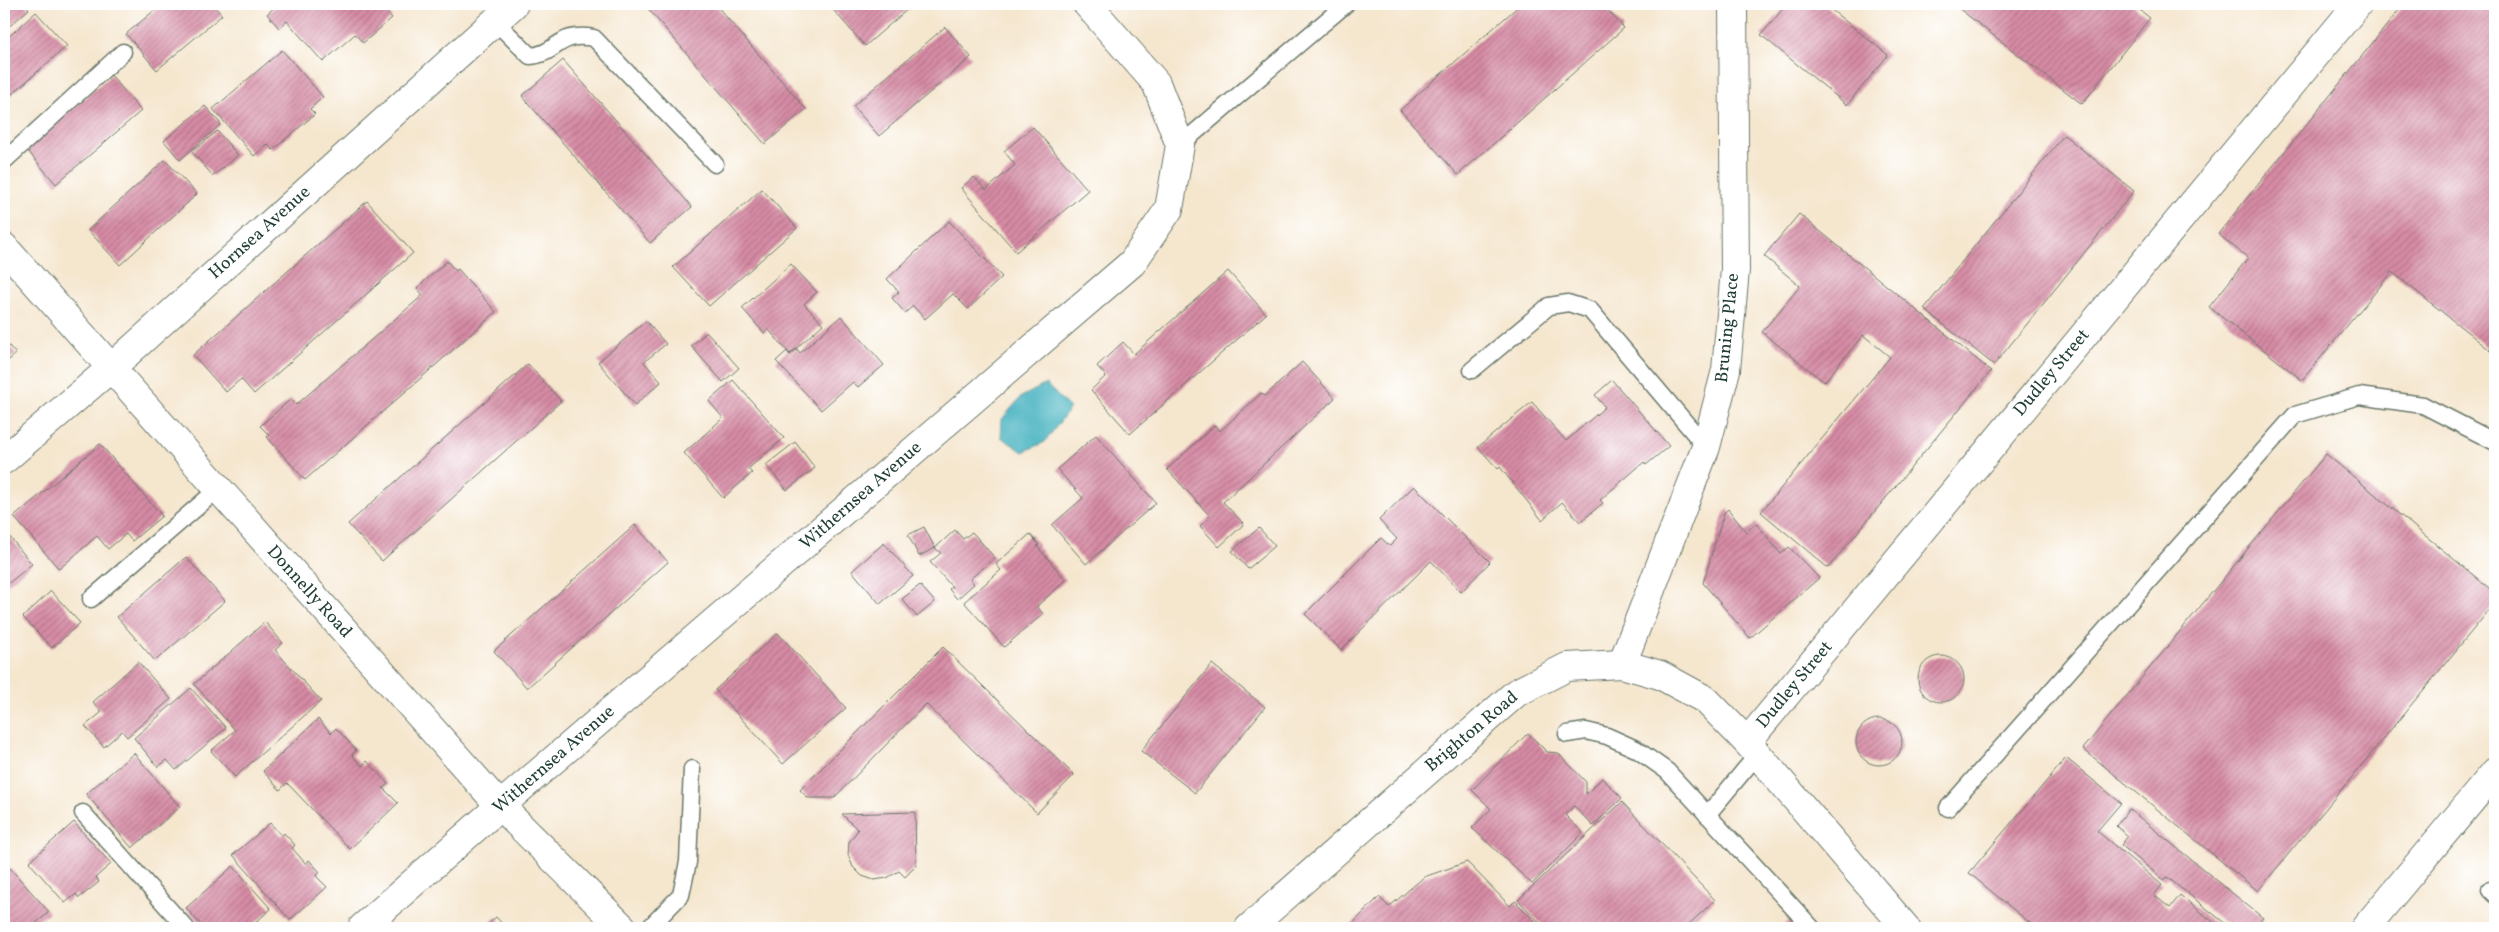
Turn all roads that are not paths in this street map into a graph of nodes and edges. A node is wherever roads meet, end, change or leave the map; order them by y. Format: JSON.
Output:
{"nodes":[{"id":1,"x":1087,"y":4,"type":"edge"},
{"id":2,"x":1346,"y":4,"type":"edge"},
{"id":3,"x":1733,"y":4,"type":"edge"},
{"id":4,"x":2358,"y":4,"type":"edge"},
{"id":5,"x":504,"y":12,"type":"edge"},
{"id":6,"x":123,"y":52,"type":"dead end"},
{"id":7,"x":1180,"y":145,"type":"junction"},
{"id":8,"x":4,"y":161,"type":"edge"},
{"id":9,"x":715,"y":164,"type":"dead end"},
{"id":10,"x":4,"y":247,"type":"edge"},
{"id":11,"x":111,"y":368,"type":"junction"},
{"id":12,"x":1472,"y":370,"type":"dead end"},
{"id":13,"x":2495,"y":442,"type":"edge"},
{"id":14,"x":1706,"y":447,"type":"junction"},
{"id":15,"x":4,"y":460,"type":"edge"},
{"id":16,"x":218,"y":489,"type":"junction"},
{"id":17,"x":91,"y":599,"type":"dead end"},
{"id":18,"x":1622,"y":664,"type":"junction"},
{"id":19,"x":1567,"y":734,"type":"dead end"},
{"id":20,"x":1752,"y":749,"type":"junction"},
{"id":21,"x":692,"y":768,"type":"dead end"},
{"id":22,"x":2495,"y":772,"type":"edge"},
{"id":23,"x":500,"y":806,"type":"junction"},
{"id":24,"x":1948,"y":808,"type":"dead end"},
{"id":25,"x":83,"y":813,"type":"dead end"},
{"id":26,"x":1707,"y":815,"type":"junction"},
{"id":27,"x":186,"y":928,"type":"edge"},
{"id":28,"x":362,"y":928,"type":"edge"},
{"id":29,"x":623,"y":928,"type":"edge"},
{"id":30,"x":649,"y":928,"type":"edge"},
{"id":31,"x":1250,"y":928,"type":"edge"},
{"id":32,"x":1812,"y":928,"type":"edge"},
{"id":33,"x":1906,"y":928,"type":"edge"},
{"id":34,"x":2365,"y":928,"type":"edge"}],
"edges":[{"from":1,"to":7,"type":"street"},
{"from":2,"to":7,"type":"lane"},
{"from":3,"to":14,"type":"street","name":"Bruning Place"},
{"from":4,"to":20,"type":"street","name":"Dudley Street"},
{"from":5,"to":9,"type":"lane"},
{"from":5,"to":11,"type":"street","name":"Hornsea Avenue"},
{"from":6,"to":8,"type":"lane"},
{"from":7,"to":23,"type":"street","name":"Withernsea Avenue"},
{"from":10,"to":11,"type":"street","name":"Donnelly Road"},
{"from":11,"to":15,"type":"street","name":"Hornsea Avenue"},
{"from":11,"to":16,"type":"street","name":"Donnelly Road"},
{"from":12,"to":14,"type":"lane"},
{"from":13,"to":24,"type":"lane"},
{"from":14,"to":18,"type":"street","name":"Bruning Place"},
{"from":16,"to":17,"type":"lane"},
{"from":16,"to":23,"type":"street","name":"Donnelly Road"},
{"from":18,"to":20,"type":"street","name":"Brighton Road"},
{"from":18,"to":31,"type":"street","name":"Brighton Road"},
{"from":19,"to":26,"type":"lane"},
{"from":20,"to":26,"type":"lane"},
{"from":20,"to":33,"type":"street","name":"Brighton Road"},
{"from":21,"to":30,"type":"lane"},
{"from":22,"to":34,"type":"street"},
{"from":23,"to":28,"type":"street","name":"Withernsea Avenue"},
{"from":23,"to":29,"type":"street","name":"Donnelly Road"},
{"from":25,"to":27,"type":"lane"},
{"from":26,"to":32,"type":"lane"}]}
